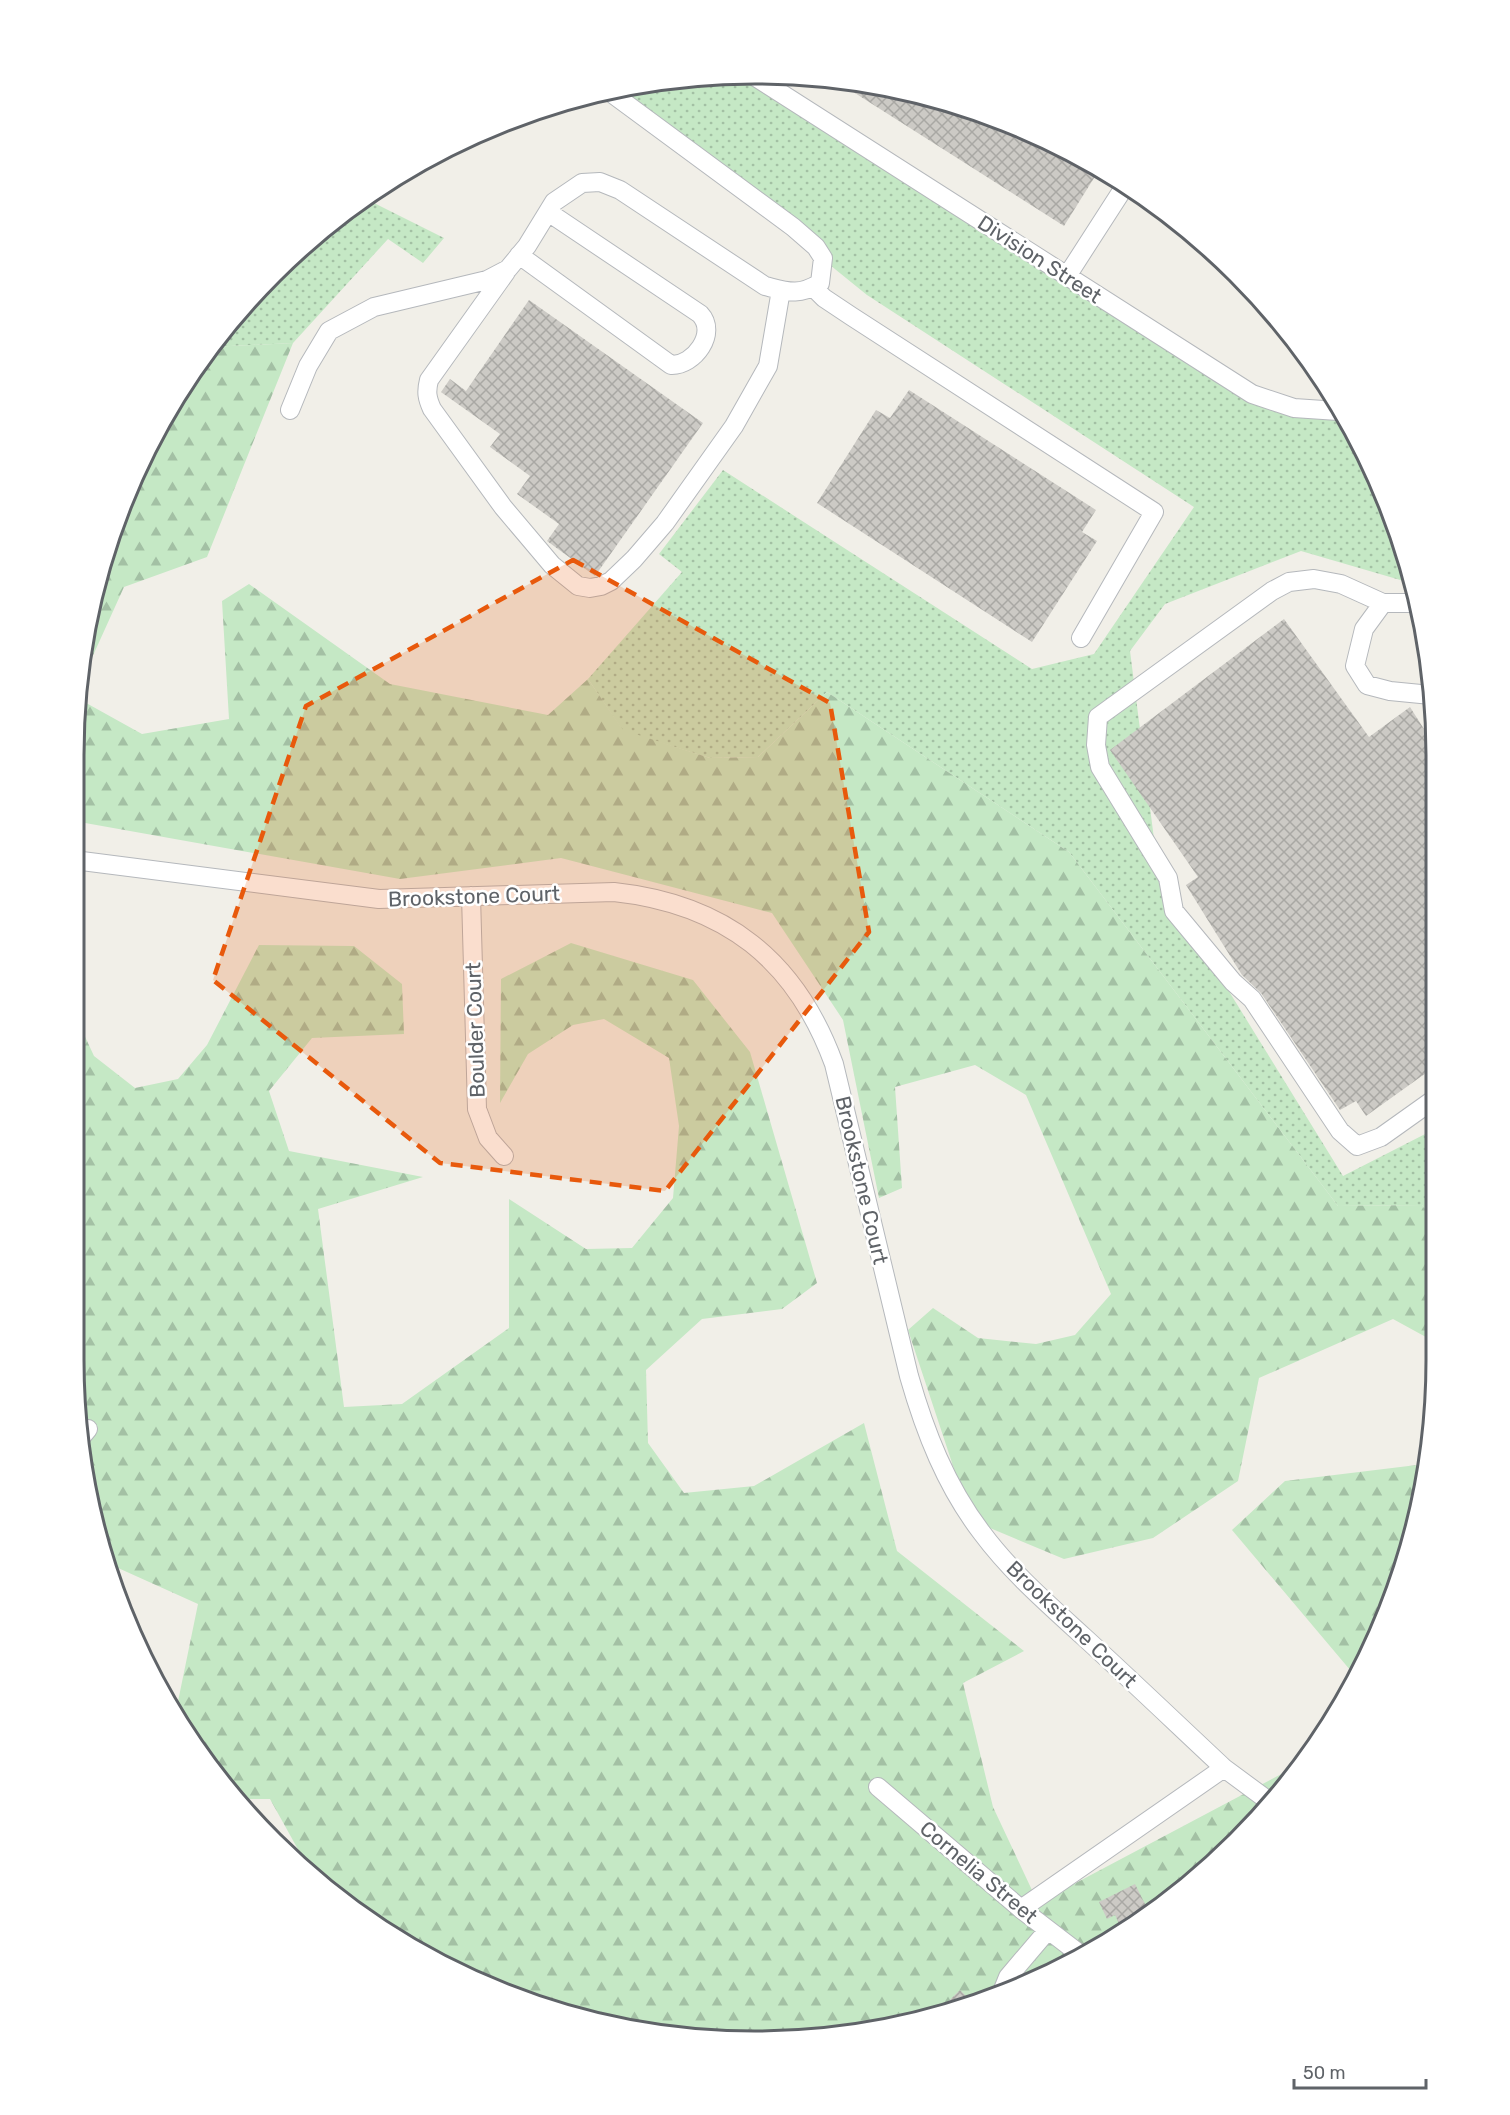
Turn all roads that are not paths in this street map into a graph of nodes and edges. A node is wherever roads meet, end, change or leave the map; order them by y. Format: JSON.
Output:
{"nodes":[{"id":1,"x":767,"y":84,"type":"edge"},
{"id":2,"x":619,"y":98,"type":"edge"},
{"id":3,"x":1121,"y":193,"type":"edge"},
{"id":4,"x":548,"y":212,"type":"junction"},
{"id":5,"x":514,"y":262,"type":"junction"},
{"id":6,"x":1067,"y":276,"type":"junction"},
{"id":7,"x":813,"y":287,"type":"junction"},
{"id":8,"x":782,"y":290,"type":"junction"},
{"id":9,"x":290,"y":410,"type":"dead end"},
{"id":10,"x":1330,"y":410,"type":"edge"},
{"id":11,"x":1383,"y":603,"type":"junction"},
{"id":12,"x":1408,"y":603,"type":"edge"},
{"id":13,"x":1081,"y":638,"type":"dead end"},
{"id":14,"x":1423,"y":694,"type":"edge"},
{"id":15,"x":84,"y":861,"type":"edge"},
{"id":16,"x":471,"y":896,"type":"junction"},
{"id":17,"x":1426,"y":1105,"type":"edge"},
{"id":18,"x":504,"y":1156,"type":"dead end"},
{"id":19,"x":1224,"y":1768,"type":"junction"},
{"id":20,"x":878,"y":1787,"type":"dead end"},
{"id":21,"x":1263,"y":1797,"type":"edge"},
{"id":22,"x":1021,"y":1909,"type":"junction"},
{"id":23,"x":1048,"y":1930,"type":"junction"},
{"id":24,"x":1074,"y":1950,"type":"edge"},
{"id":25,"x":1006,"y":1982,"type":"edge"}],
"edges":[{"from":1,"to":6,"type":"street","name":"Division Street"},
{"from":2,"to":7,"type":"street"},
{"from":3,"to":6,"type":"street"},
{"from":4,"to":5,"type":"street"},
{"from":4,"to":5,"type":"street"},
{"from":4,"to":8,"type":"street"},
{"from":5,"to":8,"type":"street"},
{"from":5,"to":9,"type":"street"},
{"from":6,"to":10,"type":"street","name":"Division Street"},
{"from":7,"to":8,"type":"street"},
{"from":7,"to":13,"type":"street"},
{"from":11,"to":12,"type":"street"},
{"from":11,"to":14,"type":"street"},
{"from":11,"to":17,"type":"street"},
{"from":15,"to":16,"type":"street","name":"Brookstone Court"},
{"from":16,"to":18,"type":"street","name":"Boulder Court"},
{"from":16,"to":19,"type":"street","name":"Brookstone Court"},
{"from":19,"to":21,"type":"street","name":"Brookstone Court"},
{"from":19,"to":22,"type":"street"},
{"from":20,"to":22,"type":"street","name":"Cornelia Street"},
{"from":22,"to":23,"type":"street","name":"Cornelia Street"},
{"from":23,"to":24,"type":"street","name":"Cornelia Street"},
{"from":23,"to":25,"type":"street"}]}
